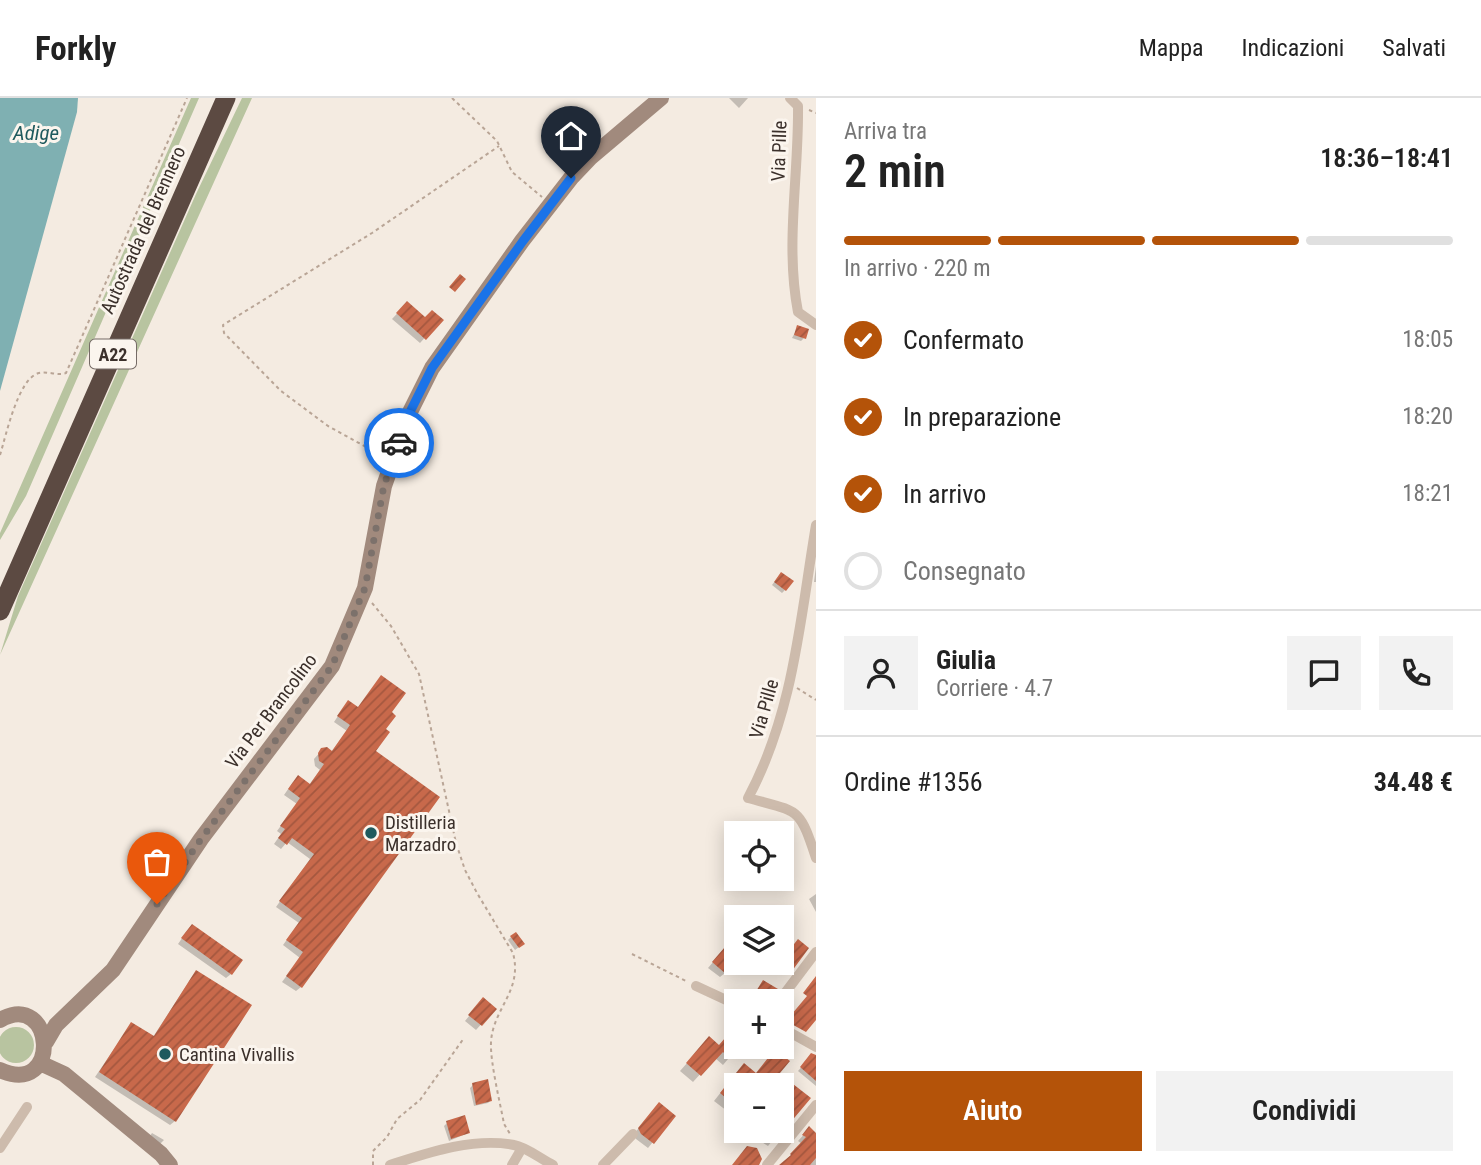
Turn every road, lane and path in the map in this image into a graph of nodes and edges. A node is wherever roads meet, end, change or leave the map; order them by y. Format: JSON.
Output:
{"nodes":[{"id":1,"x":187,"y":98,"type":"edge"},
{"id":2,"x":212,"y":98,"type":"edge"},
{"id":3,"x":226,"y":98,"type":"edge"},
{"id":4,"x":452,"y":98,"type":"edge"},
{"id":5,"x":662,"y":98,"type":"edge"},
{"id":6,"x":790,"y":98,"type":"edge"},
{"id":7,"x":499,"y":146,"type":"junction"},
{"id":8,"x":552,"y":203,"type":"junction"},
{"id":9,"x":816,"y":325,"type":"edge"},
{"id":10,"x":0,"y":455,"type":"edge"},
{"id":11,"x":379,"y":464,"type":"dead end"},
{"id":12,"x":816,"y":525,"type":"edge"},
{"id":13,"x":0,"y":579,"type":"edge"},
{"id":14,"x":362,"y":596,"type":"junction"},
{"id":15,"x":0,"y":611,"type":"edge"},
{"id":16,"x":790,"y":684,"type":"junction"},
{"id":17,"x":816,"y":700,"type":"edge"},
{"id":18,"x":816,"y":858,"type":"edge"},
{"id":19,"x":816,"y":952,"type":"edge"},
{"id":20,"x":632,"y":954,"type":"dead end"},
{"id":21,"x":96,"y":986,"type":"junction"},
{"id":22,"x":696,"y":986,"type":"joint"},
{"id":23,"x":788,"y":989,"type":"edge"},
{"id":24,"x":724,"y":999,"type":"edge"},
{"id":25,"x":0,"y":1020,"type":"edge"},
{"id":26,"x":39,"y":1026,"type":"junction"},
{"id":27,"x":794,"y":1035,"type":"edge"},
{"id":28,"x":464,"y":1038,"type":"dead end"},
{"id":29,"x":46,"y":1042,"type":"junction"},
{"id":30,"x":816,"y":1047,"type":"edge"},
{"id":31,"x":40,"y":1063,"type":"junction"},
{"id":32,"x":0,"y":1070,"type":"edge"},
{"id":33,"x":816,"y":1105,"type":"edge"},
{"id":34,"x":27,"y":1107,"type":"dead end"},
{"id":35,"x":633,"y":1133,"type":"dead end"},
{"id":36,"x":0,"y":1147,"type":"edge"},
{"id":37,"x":519,"y":1147,"type":"junction"},
{"id":38,"x":170,"y":1165,"type":"edge"},
{"id":39,"x":373,"y":1165,"type":"edge"},
{"id":40,"x":391,"y":1165,"type":"edge"},
{"id":41,"x":512,"y":1165,"type":"edge"},
{"id":42,"x":553,"y":1165,"type":"edge"},
{"id":43,"x":603,"y":1165,"type":"edge"},
{"id":44,"x":767,"y":1165,"type":"edge"}],
"edges":[{"from":1,"to":10,"type":"path"},
{"from":2,"to":13,"type":"highway","name":"Autostrada del Brennero","number":"A22"},
{"from":3,"to":15,"type":"highway","name":"Autostrada del Brennero","number":"A22"},
{"from":4,"to":7,"type":"path"},
{"from":5,"to":8,"type":"main road","name":"Via Per Brancolino"},
{"from":6,"to":9,"type":"street","name":"Via Pille"},
{"from":7,"to":8,"type":"path"},
{"from":7,"to":11,"type":"path"},
{"from":8,"to":14,"type":"main road","name":"Via Per Brancolino"},
{"from":12,"to":16,"type":"street","name":"Via Pille"},
{"from":14,"to":21,"type":"main road","name":"Via Per Brancolino"},
{"from":14,"to":37,"type":"path"},
{"from":16,"to":17,"type":"path"},
{"from":16,"to":18,"type":"street","name":"Via Pille"},
{"from":19,"to":23,"type":"street"},
{"from":20,"to":22,"type":"path"},
{"from":21,"to":26,"type":"main road"},
{"from":21,"to":29,"type":"main road"},
{"from":22,"to":24,"type":"street"},
{"from":25,"to":26,"type":"main road"},
{"from":26,"to":29,"type":"main road"},
{"from":27,"to":30,"type":"street"},
{"from":28,"to":39,"type":"path"},
{"from":29,"to":31,"type":"main road"},
{"from":31,"to":32,"type":"main road"},
{"from":31,"to":38,"type":"main road"},
{"from":33,"to":44,"type":"street"},
{"from":34,"to":36,"type":"street"},
{"from":35,"to":43,"type":"street"},
{"from":37,"to":40,"type":"street"},
{"from":37,"to":41,"type":"street"},
{"from":37,"to":42,"type":"street"}]}
